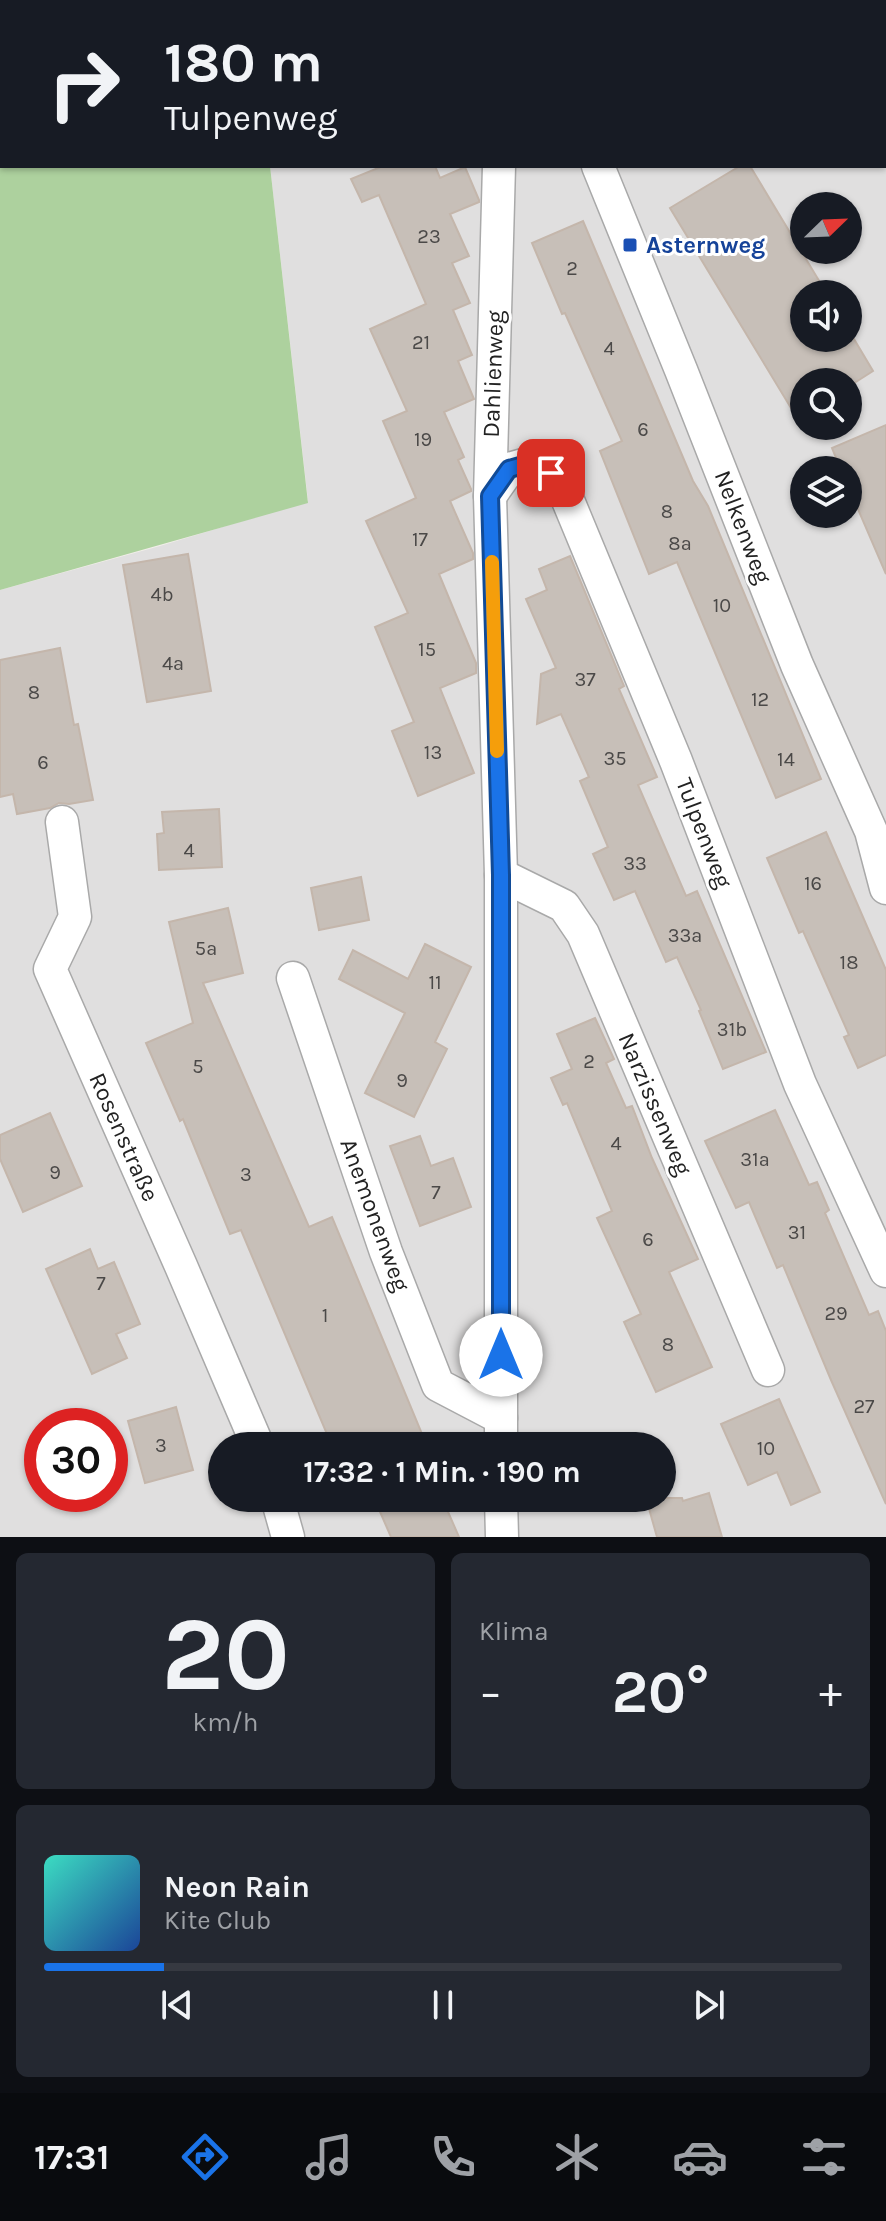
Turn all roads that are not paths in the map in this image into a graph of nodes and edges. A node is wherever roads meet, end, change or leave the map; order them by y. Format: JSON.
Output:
{"nodes":[{"id":1,"x":499,"y":168,"type":"edge"},
{"id":2,"x":599,"y":168,"type":"edge"},
{"id":3,"x":625,"y":168,"type":"edge"},
{"id":4,"x":614,"y":205,"type":"junction"},
{"id":5,"x":490,"y":496,"type":"junction"},
{"id":6,"x":62,"y":822,"type":"dead end"},
{"id":7,"x":501,"y":875,"type":"junction"},
{"id":8,"x":886,"y":888,"type":"edge"},
{"id":9,"x":293,"y":978,"type":"dead end"},
{"id":10,"x":886,"y":1271,"type":"edge"},
{"id":11,"x":768,"y":1370,"type":"dead end"},
{"id":12,"x":252,"y":1432,"type":"edge"},
{"id":13,"x":501,"y":1432,"type":"edge"},
{"id":14,"x":281,"y":1512,"type":"edge"},
{"id":15,"x":501,"y":1512,"type":"edge"},
{"id":16,"x":288,"y":1537,"type":"edge"},
{"id":17,"x":502,"y":1537,"type":"edge"}],
"edges":[{"from":1,"to":5,"type":"street","name":"Dahlienweg"},
{"from":2,"to":4,"type":"street","name":"Nelkenweg"},
{"from":3,"to":4,"type":"street"},
{"from":4,"to":8,"type":"street","name":"Nelkenweg"},
{"from":5,"to":7,"type":"street","name":"Dahlienweg"},
{"from":5,"to":10,"type":"street","name":"Tulpenweg"},
{"from":6,"to":12,"type":"street","name":"Rosenstraße"},
{"from":7,"to":11,"type":"street","name":"Narzissenweg"},
{"from":7,"to":13,"type":"street","name":"Dahlienweg"},
{"from":9,"to":13,"type":"street","name":"Anemonenweg"},
{"from":14,"to":16,"type":"street"},
{"from":15,"to":17,"type":"street"}]}
